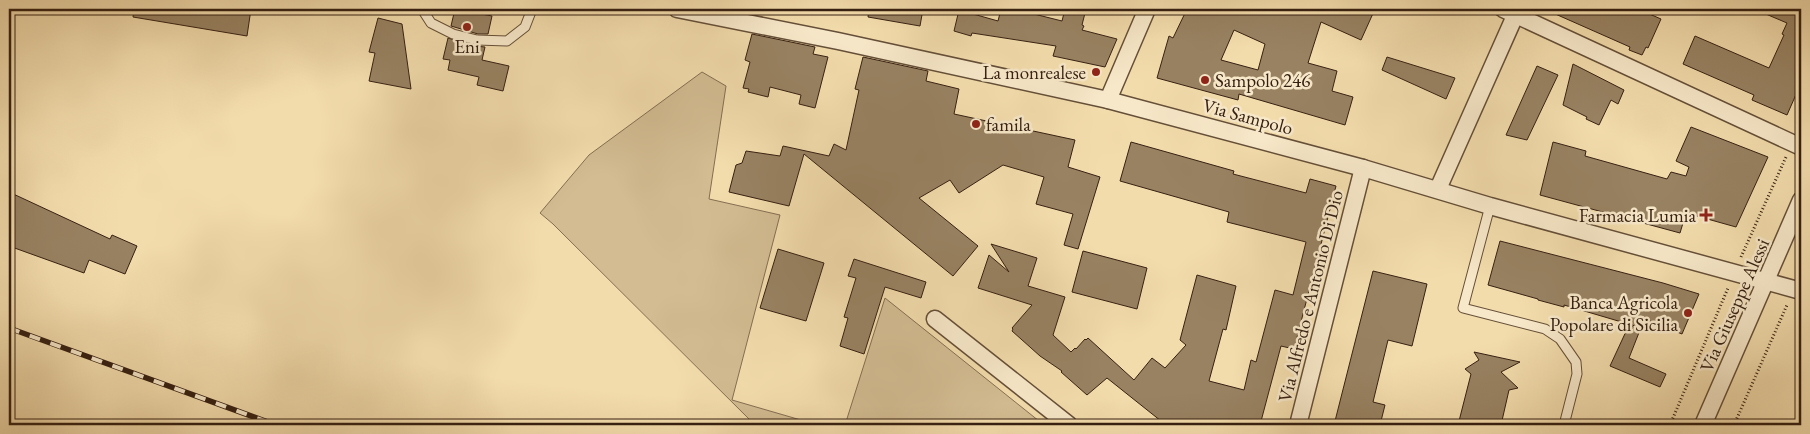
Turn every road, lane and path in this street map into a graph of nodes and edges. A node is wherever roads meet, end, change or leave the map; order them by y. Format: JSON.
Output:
{"nodes":[{"id":1,"x":422,"y":9,"type":"edge"},
{"id":2,"x":532,"y":9,"type":"edge"},
{"id":3,"x":677,"y":9,"type":"edge"},
{"id":4,"x":1147,"y":9,"type":"edge"},
{"id":5,"x":1513,"y":10,"type":"edge"},
{"id":6,"x":1108,"y":100,"type":"junction"},
{"id":7,"x":1801,"y":147,"type":"edge"},
{"id":8,"x":1362,"y":172,"type":"junction"},
{"id":9,"x":1438,"y":190,"type":"junction"},
{"id":10,"x":1801,"y":200,"type":"edge"},
{"id":11,"x":1490,"y":206,"type":"junction"},
{"id":12,"x":1766,"y":281,"type":"junction"},
{"id":13,"x":1798,"y":290,"type":"edge"},
{"id":14,"x":935,"y":319,"type":"dead end"},
{"id":15,"x":1069,"y":425,"type":"edge"},
{"id":16,"x":1298,"y":425,"type":"edge"},
{"id":17,"x":1564,"y":425,"type":"edge"},
{"id":18,"x":1702,"y":425,"type":"edge"},
{"id":19,"x":1734,"y":425,"type":"edge"}],
"edges":[{"from":1,"to":2,"type":"lane"},
{"from":3,"to":6,"type":"street","name":"Via Sampolo"},
{"from":4,"to":6,"type":"street"},
{"from":5,"to":7,"type":"street"},
{"from":5,"to":9,"type":"street"},
{"from":6,"to":8,"type":"street","name":"Via Sampolo"},
{"from":8,"to":9,"type":"street","name":"Via Sampolo"},
{"from":8,"to":16,"type":"street","name":"Via Alfredo e Antonio Di Dio"},
{"from":9,"to":11,"type":"street","name":"Via Sampolo"},
{"from":10,"to":12,"type":"street","name":"Via Giuseppe Alessi"},
{"from":11,"to":12,"type":"street","name":"Via Sampolo"},
{"from":11,"to":17,"type":"lane"},
{"from":12,"to":13,"type":"street","name":"Via Sampolo"},
{"from":12,"to":18,"type":"street","name":"Via Giuseppe Alessi"},
{"from":13,"to":19,"type":"path"},
{"from":14,"to":15,"type":"street"}]}
